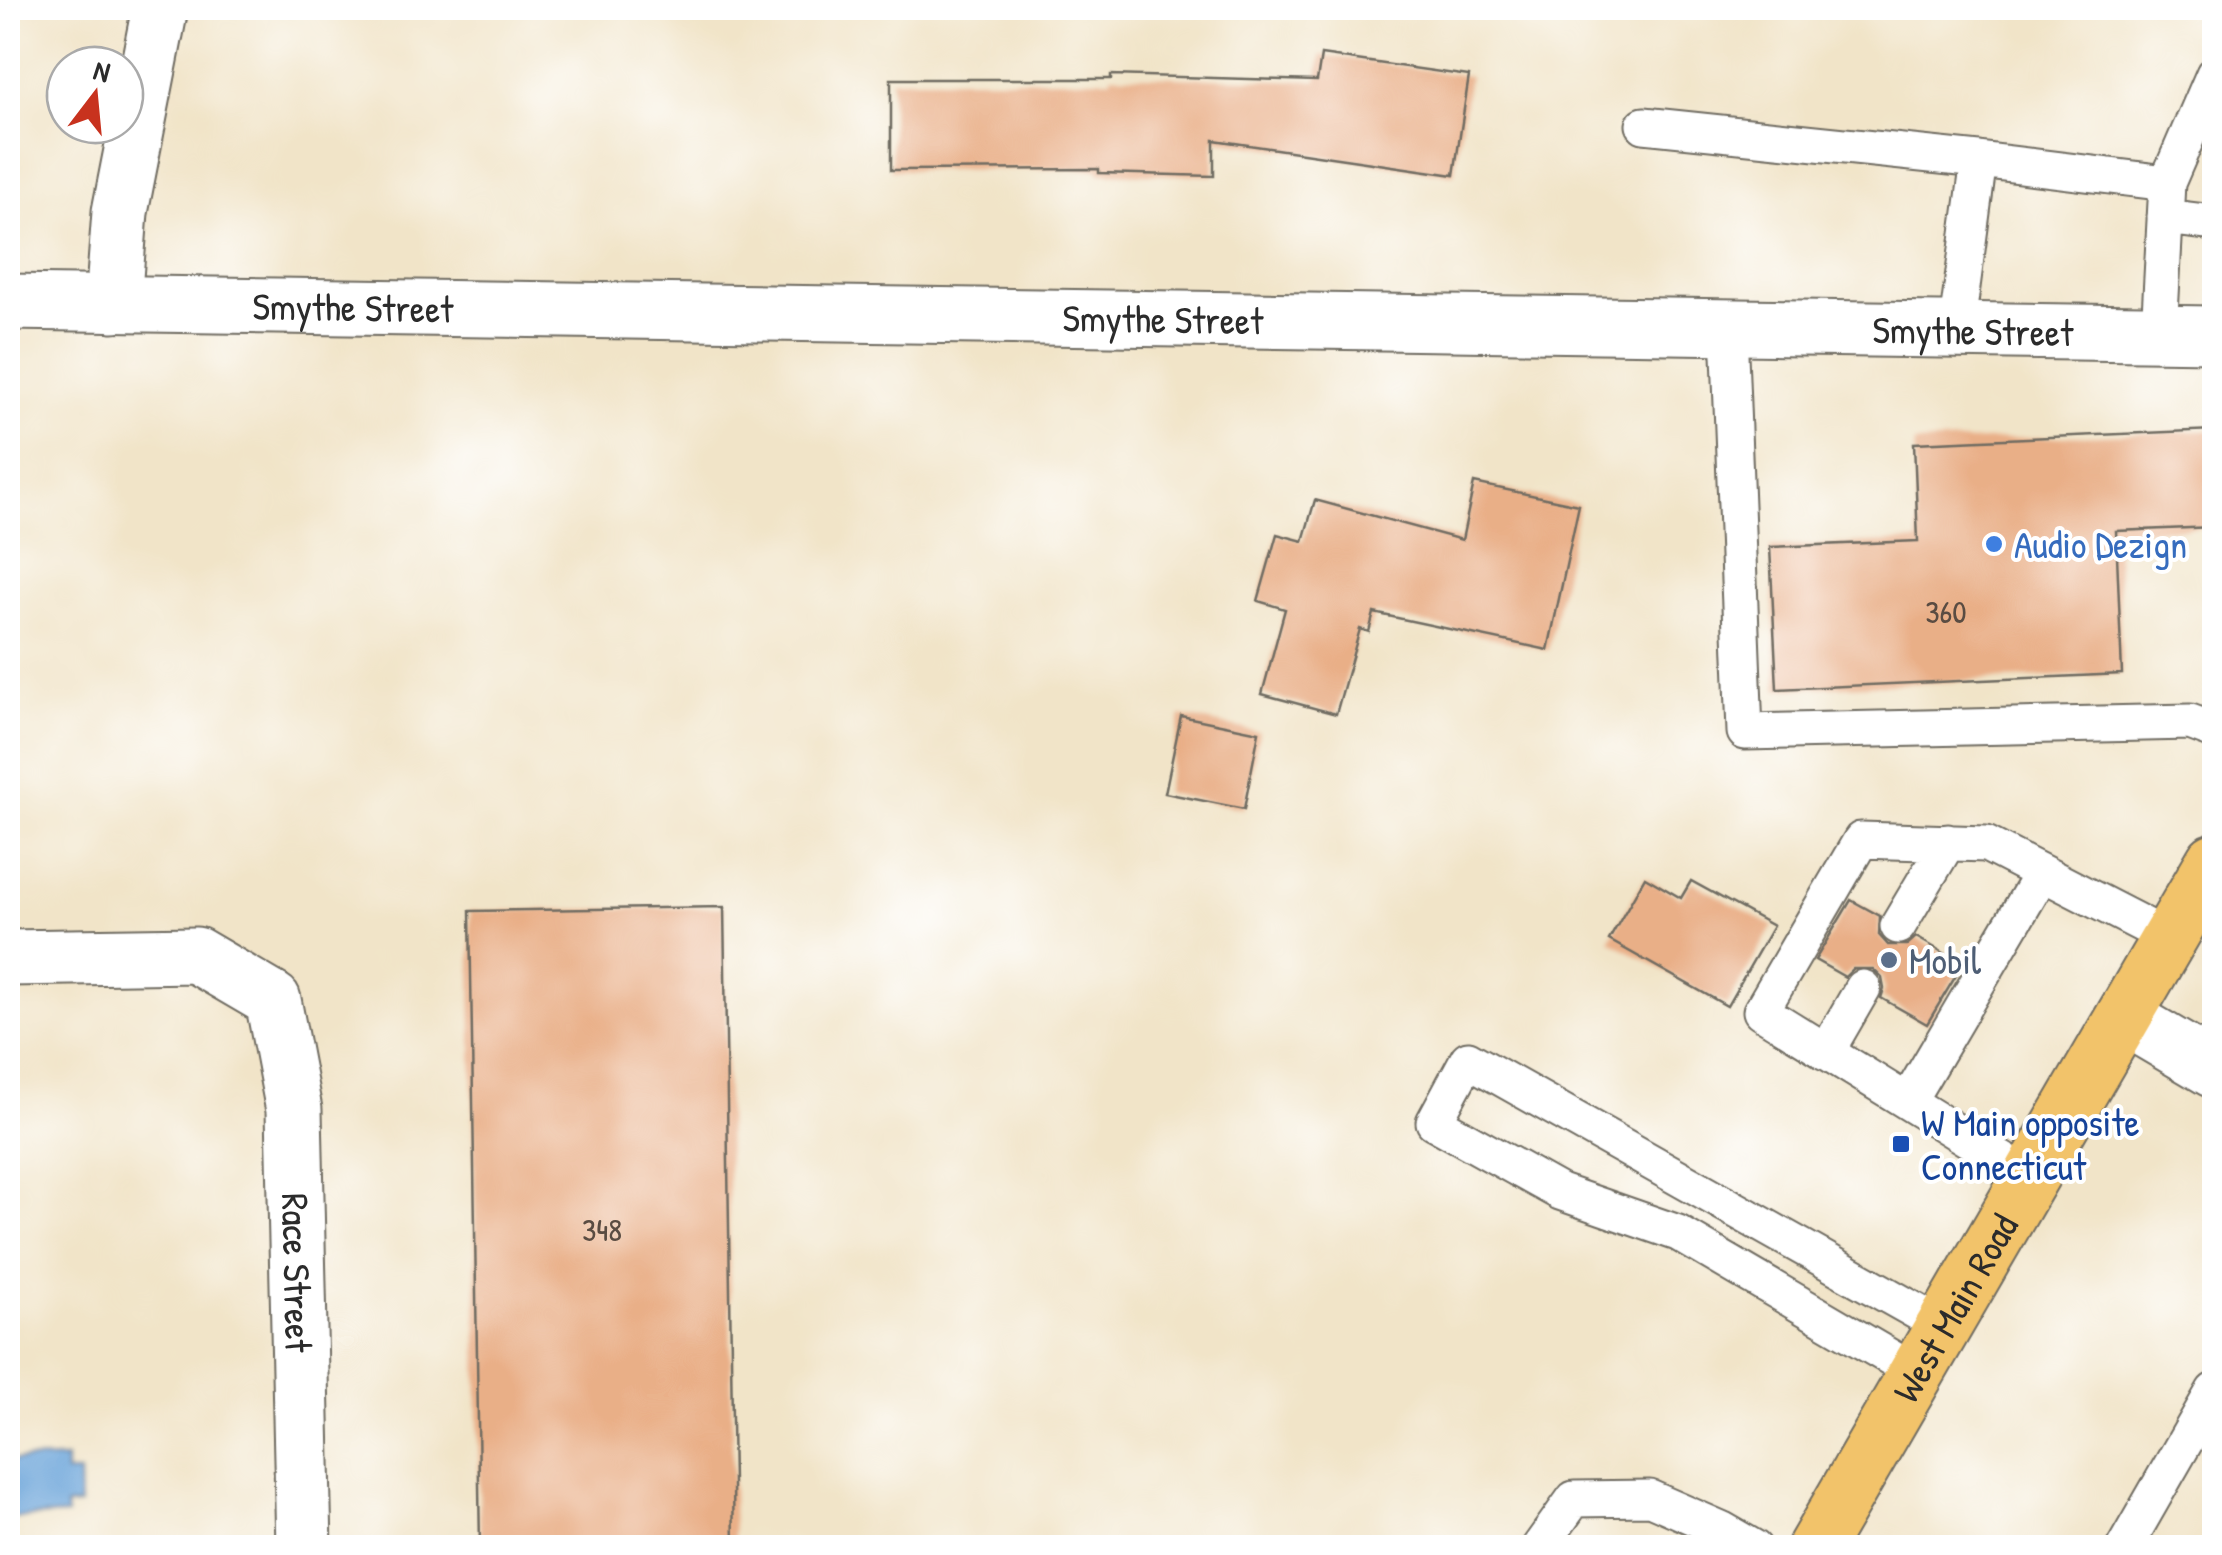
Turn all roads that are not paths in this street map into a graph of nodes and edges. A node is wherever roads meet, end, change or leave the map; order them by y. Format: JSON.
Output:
{"nodes":[{"id":1,"x":160,"y":8,"type":"edge"},
{"id":2,"x":2214,"y":74,"type":"edge"},
{"id":3,"x":1644,"y":126,"type":"dead end"},
{"id":4,"x":1979,"y":160,"type":"junction"},
{"id":5,"x":2166,"y":200,"type":"junction"},
{"id":6,"x":2214,"y":224,"type":"edge"},
{"id":7,"x":8,"y":302,"type":"edge"},
{"id":8,"x":113,"y":304,"type":"junction"},
{"id":9,"x":1730,"y":329,"type":"junction"},
{"id":10,"x":1956,"y":332,"type":"junction"},
{"id":11,"x":2159,"y":334,"type":"junction"},
{"id":12,"x":2214,"y":334,"type":"edge"},
{"id":13,"x":2214,"y":731,"type":"edge"},
{"id":14,"x":1948,"y":842,"type":"junction"},
{"id":15,"x":2214,"y":861,"type":"edge"},
{"id":16,"x":2042,"y":873,"type":"junction"},
{"id":17,"x":1898,"y":926,"type":"dead end"},
{"id":18,"x":2170,"y":938,"type":"junction"},
{"id":19,"x":8,"y":958,"type":"edge"},
{"id":20,"x":1863,"y":988,"type":"dead end"},
{"id":21,"x":2124,"y":1017,"type":"junction"},
{"id":22,"x":1826,"y":1052,"type":"junction"},
{"id":23,"x":2214,"y":1070,"type":"edge"},
{"id":24,"x":1908,"y":1101,"type":"junction"},
{"id":25,"x":2031,"y":1178,"type":"junction"},
{"id":26,"x":1931,"y":1350,"type":"junction"},
{"id":27,"x":2214,"y":1391,"type":"edge"},
{"id":28,"x":304,"y":1548,"type":"edge"},
{"id":29,"x":1539,"y":1548,"type":"edge"},
{"id":30,"x":1754,"y":1548,"type":"edge"},
{"id":31,"x":1815,"y":1548,"type":"edge"},
{"id":32,"x":2124,"y":1548,"type":"edge"}],
"edges":[{"from":1,"to":8,"type":"street"},
{"from":2,"to":5,"type":"lane"},
{"from":3,"to":4,"type":"lane"},
{"from":4,"to":5,"type":"lane"},
{"from":4,"to":10,"type":"lane"},
{"from":5,"to":6,"type":"lane"},
{"from":5,"to":11,"type":"lane"},
{"from":7,"to":8,"type":"street","name":"Smythe Street"},
{"from":8,"to":9,"type":"street","name":"Smythe Street"},
{"from":9,"to":10,"type":"street","name":"Smythe Street"},
{"from":9,"to":13,"type":"lane"},
{"from":10,"to":11,"type":"street","name":"Smythe Street"},
{"from":11,"to":12,"type":"street","name":"Smythe Street"},
{"from":14,"to":16,"type":"lane"},
{"from":14,"to":17,"type":"lane"},
{"from":14,"to":22,"type":"lane"},
{"from":15,"to":18,"type":"main road","name":"West Main Road"},
{"from":16,"to":18,"type":"lane"},
{"from":16,"to":24,"type":"lane"},
{"from":18,"to":21,"type":"main road","name":"West Main Road"},
{"from":19,"to":28,"type":"street","name":"Race Street"},
{"from":20,"to":22,"type":"lane"},
{"from":21,"to":23,"type":"street"},
{"from":21,"to":25,"type":"main road","name":"West Main Road"},
{"from":22,"to":24,"type":"lane"},
{"from":24,"to":25,"type":"lane"},
{"from":25,"to":26,"type":"main road","name":"West Main Road"},
{"from":26,"to":26,"type":"lane"},
{"from":26,"to":31,"type":"main road","name":"West Main Road"},
{"from":27,"to":32,"type":"lane"},
{"from":29,"to":30,"type":"lane"}]}
